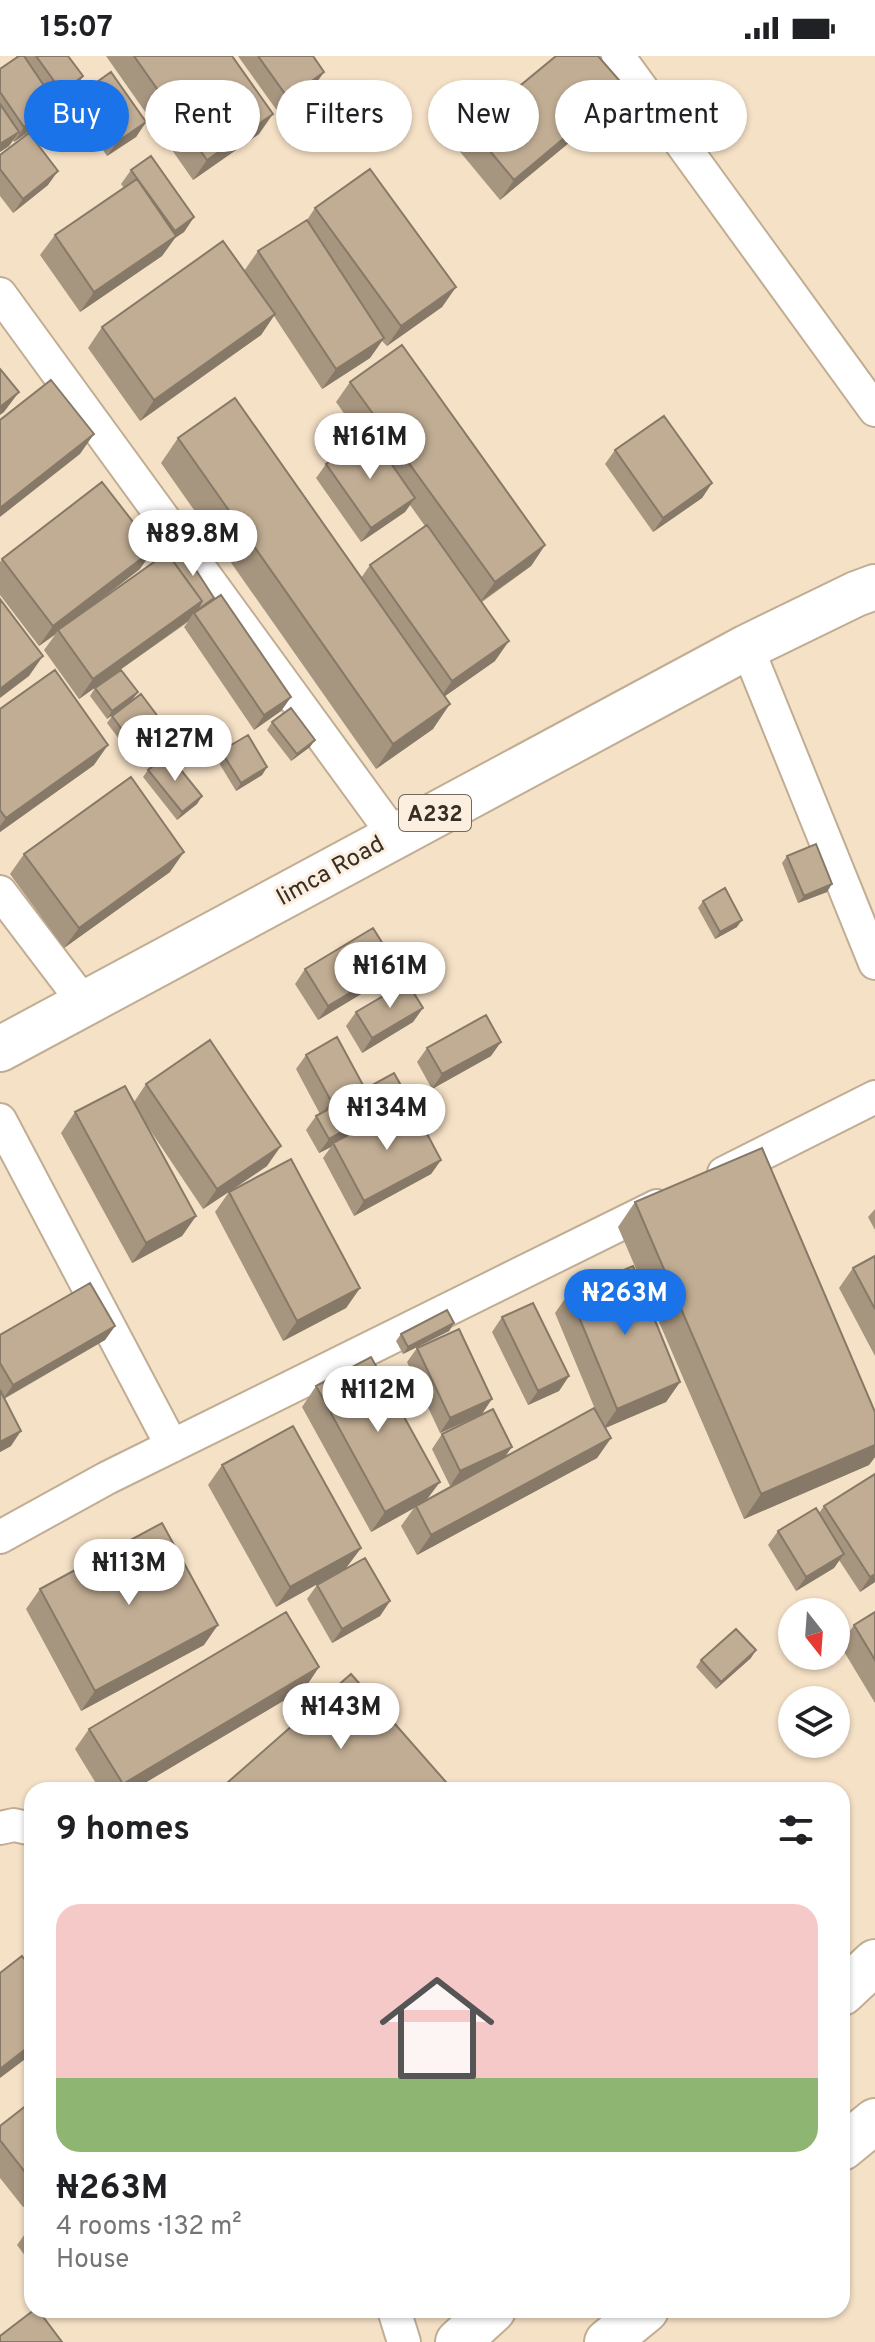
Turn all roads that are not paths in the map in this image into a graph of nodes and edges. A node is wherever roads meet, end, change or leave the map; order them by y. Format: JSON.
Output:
{"nodes":[{"id":1,"x":618,"y":56,"type":"edge"},
{"id":2,"x":0,"y":294,"type":"edge"},
{"id":3,"x":875,"y":410,"type":"edge"},
{"id":4,"x":875,"y":587,"type":"edge"},
{"id":5,"x":747,"y":647,"type":"junction"},
{"id":6,"x":394,"y":835,"type":"junction"},
{"id":7,"x":0,"y":892,"type":"edge"},
{"id":8,"x":875,"y":963,"type":"edge"},
{"id":9,"x":85,"y":1004,"type":"junction"},
{"id":10,"x":0,"y":1049,"type":"edge"},
{"id":11,"x":875,"y":1097,"type":"edge"},
{"id":12,"x":0,"y":1120,"type":"edge"},
{"id":13,"x":172,"y":1446,"type":"junction"},
{"id":14,"x":0,"y":1537,"type":"edge"},
{"id":15,"x":24,"y":1827,"type":"edge"},
{"id":16,"x":0,"y":1828,"type":"edge"},
{"id":17,"x":875,"y":1962,"type":"edge"},
{"id":18,"x":850,"y":1985,"type":"edge"},
{"id":19,"x":875,"y":2121,"type":"edge"},
{"id":20,"x":850,"y":2141,"type":"edge"},
{"id":21,"x":396,"y":2318,"type":"edge"},
{"id":22,"x":484,"y":2318,"type":"edge"},
{"id":23,"x":636,"y":2318,"type":"edge"},
{"id":24,"x":404,"y":2342,"type":"edge"},
{"id":25,"x":458,"y":2342,"type":"edge"},
{"id":26,"x":607,"y":2342,"type":"edge"}],
"edges":[{"from":1,"to":3,"type":"street"},
{"from":2,"to":6,"type":"street"},
{"from":4,"to":5,"type":"main road","name":"limca Road","number":"A232"},
{"from":5,"to":6,"type":"main road","name":"limca Road","number":"A232"},
{"from":5,"to":8,"type":"street"},
{"from":6,"to":9,"type":"main road","name":"limca Road","number":"A232"},
{"from":7,"to":9,"type":"street"},
{"from":9,"to":10,"type":"main road","name":"limca Road","number":"A232"},
{"from":11,"to":13,"type":"street"},
{"from":12,"to":13,"type":"street"},
{"from":13,"to":14,"type":"street"},
{"from":15,"to":16,"type":"street"},
{"from":17,"to":18,"type":"main road"},
{"from":19,"to":20,"type":"main road"},
{"from":21,"to":24,"type":"street"},
{"from":22,"to":25,"type":"main road"},
{"from":23,"to":26,"type":"main road"}]}
